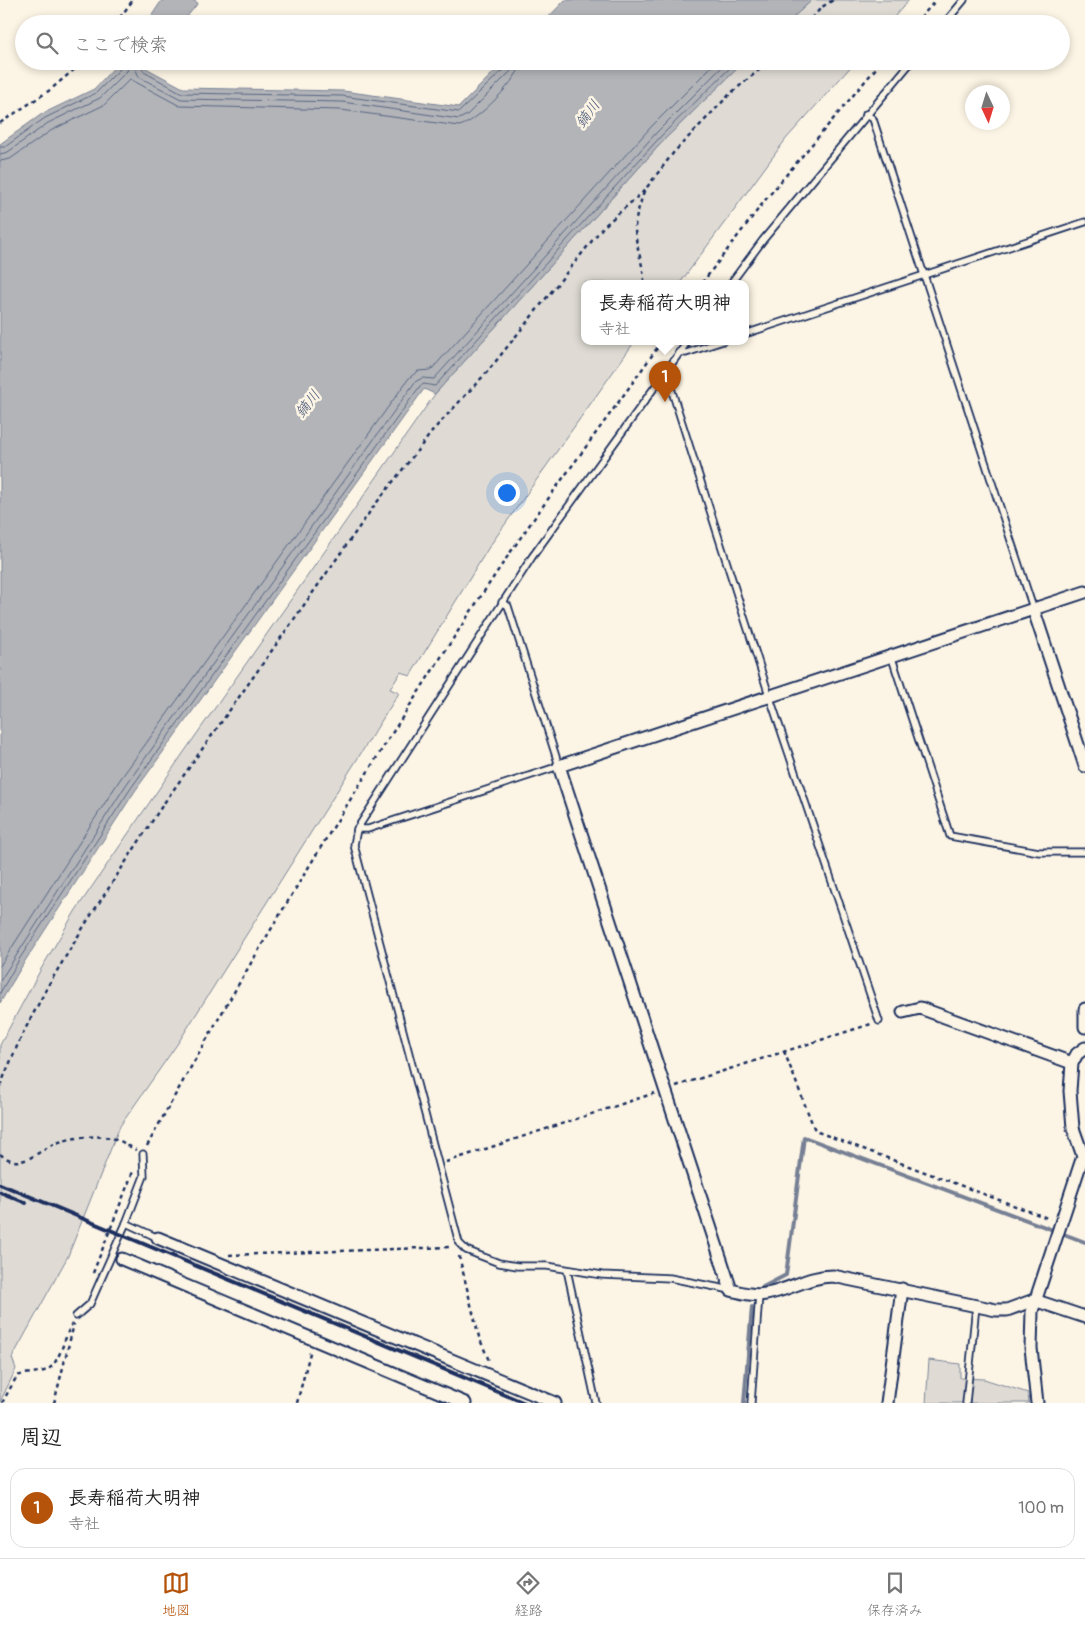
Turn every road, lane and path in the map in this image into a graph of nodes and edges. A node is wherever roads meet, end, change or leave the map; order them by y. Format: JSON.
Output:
{"nodes":[{"id":1,"x":133,"y":0,"type":"edge"},
{"id":2,"x":833,"y":0,"type":"edge"},
{"id":3,"x":936,"y":0,"type":"edge"},
{"id":4,"x":964,"y":0,"type":"edge"},
{"id":5,"x":122,"y":15,"type":"edge"},
{"id":6,"x":814,"y":15,"type":"edge"},
{"id":7,"x":923,"y":15,"type":"edge"},
{"id":8,"x":952,"y":15,"type":"edge"},
{"id":9,"x":73,"y":70,"type":"edge"},
{"id":10,"x":759,"y":70,"type":"edge"},
{"id":11,"x":874,"y":70,"type":"edge"},
{"id":12,"x":904,"y":70,"type":"edge"},
{"id":13,"x":866,"y":114,"type":"junction"},
{"id":14,"x":0,"y":124,"type":"edge"},
{"id":15,"x":644,"y":190,"type":"junction"},
{"id":16,"x":1085,"y":222,"type":"edge"},
{"id":17,"x":924,"y":275,"type":"junction"},
{"id":18,"x":644,"y":280,"type":"edge"},
{"id":19,"x":704,"y":280,"type":"edge"},
{"id":20,"x":733,"y":280,"type":"edge"},
{"id":21,"x":749,"y":333,"type":"edge"},
{"id":22,"x":659,"y":345,"type":"edge"},
{"id":23,"x":685,"y":345,"type":"edge"},
{"id":24,"x":711,"y":345,"type":"edge"},
{"id":25,"x":679,"y":352,"type":"junction"},
{"id":26,"x":664,"y":373,"type":"junction"},
{"id":27,"x":1085,"y":592,"type":"edge"},
{"id":28,"x":502,"y":602,"type":"junction"},
{"id":29,"x":1033,"y":608,"type":"junction"},
{"id":30,"x":891,"y":655,"type":"junction"},
{"id":31,"x":769,"y":695,"type":"junction"},
{"id":32,"x":559,"y":766,"type":"junction"},
{"id":33,"x":1085,"y":766,"type":"edge"},
{"id":34,"x":357,"y":829,"type":"junction"},
{"id":35,"x":1085,"y":852,"type":"edge"},
{"id":36,"x":1085,"y":1009,"type":"edge"},
{"id":37,"x":903,"y":1012,"type":"dead end"},
{"id":38,"x":878,"y":1021,"type":"dead end"},
{"id":39,"x":1085,"y":1027,"type":"edge"},
{"id":40,"x":1085,"y":1048,"type":"edge"},
{"id":41,"x":784,"y":1051,"type":"dead end"},
{"id":42,"x":1072,"y":1063,"type":"junction"},
{"id":43,"x":0,"y":1086,"type":"edge"},
{"id":44,"x":151,"y":1139,"type":"dead end"},
{"id":45,"x":0,"y":1154,"type":"edge"},
{"id":46,"x":143,"y":1154,"type":"joint"},
{"id":47,"x":129,"y":1178,"type":"dead end"},
{"id":48,"x":1061,"y":1223,"type":"junction"},
{"id":49,"x":126,"y":1224,"type":"junction"},
{"id":50,"x":158,"y":1238,"type":"joint"},
{"id":51,"x":460,"y":1244,"type":"junction"},
{"id":52,"x":122,"y":1259,"type":"dead end"},
{"id":53,"x":210,"y":1260,"type":"junction"},
{"id":54,"x":567,"y":1270,"type":"junction"},
{"id":55,"x":92,"y":1275,"type":"dead end"},
{"id":56,"x":902,"y":1289,"type":"junction"},
{"id":57,"x":732,"y":1290,"type":"junction"},
{"id":58,"x":759,"y":1295,"type":"junction"},
{"id":59,"x":1034,"y":1300,"type":"junction"},
{"id":60,"x":976,"y":1305,"type":"junction"},
{"id":61,"x":76,"y":1316,"type":"joint"},
{"id":62,"x":1085,"y":1317,"type":"edge"},
{"id":63,"x":69,"y":1339,"type":"dead end"},
{"id":64,"x":313,"y":1340,"type":"junction"},
{"id":65,"x":489,"y":1377,"type":"junction"},
{"id":66,"x":2,"y":1403,"type":"edge"},
{"id":67,"x":54,"y":1403,"type":"edge"},
{"id":68,"x":297,"y":1403,"type":"edge"},
{"id":69,"x":465,"y":1403,"type":"edge"},
{"id":70,"x":555,"y":1403,"type":"edge"},
{"id":71,"x":596,"y":1403,"type":"edge"},
{"id":72,"x":751,"y":1403,"type":"edge"},
{"id":73,"x":886,"y":1403,"type":"edge"},
{"id":74,"x":966,"y":1403,"type":"edge"},
{"id":75,"x":1037,"y":1403,"type":"edge"}],
"edges":[{"from":1,"to":5,"type":"path"},
{"from":2,"to":6,"type":"path"},
{"from":3,"to":7,"type":"path"},
{"from":4,"to":8,"type":"lane"},
{"from":9,"to":14,"type":"path"},
{"from":10,"to":15,"type":"path"},
{"from":11,"to":19,"type":"path"},
{"from":12,"to":13,"type":"lane"},
{"from":13,"to":17,"type":"lane"},
{"from":13,"to":20,"type":"lane"},
{"from":15,"to":18,"type":"path"},
{"from":15,"to":43,"type":"path"},
{"from":16,"to":17,"type":"lane"},
{"from":17,"to":21,"type":"lane"},
{"from":17,"to":29,"type":"lane"},
{"from":22,"to":44,"type":"path"},
{"from":23,"to":25,"type":"lane"},
{"from":24,"to":25,"type":"lane"},
{"from":25,"to":26,"type":"lane"},
{"from":26,"to":28,"type":"lane"},
{"from":26,"to":31,"type":"lane"},
{"from":27,"to":29,"type":"street"},
{"from":28,"to":32,"type":"lane"},
{"from":28,"to":34,"type":"lane"},
{"from":29,"to":30,"type":"street"},
{"from":29,"to":33,"type":"street"},
{"from":30,"to":31,"type":"street"},
{"from":30,"to":35,"type":"lane"},
{"from":31,"to":32,"type":"street"},
{"from":31,"to":38,"type":"lane"},
{"from":32,"to":34,"type":"lane"},
{"from":32,"to":57,"type":"street"},
{"from":34,"to":51,"type":"lane"},
{"from":36,"to":39,"type":"street"},
{"from":37,"to":42,"type":"street"},
{"from":40,"to":42,"type":"street"},
{"from":41,"to":48,"type":"path"},
{"from":42,"to":48,"type":"street"},
{"from":45,"to":46,"type":"path"},
{"from":46,"to":49,"type":"lane"},
{"from":47,"to":55,"type":"path"},
{"from":48,"to":59,"type":"street"},
{"from":49,"to":50,"type":"lane"},
{"from":49,"to":61,"type":"lane"},
{"from":50,"to":53,"type":"street"},
{"from":51,"to":53,"type":"path"},
{"from":51,"to":54,"type":"lane"},
{"from":51,"to":65,"type":"path"},
{"from":52,"to":64,"type":"street"},
{"from":53,"to":65,"type":"street"},
{"from":54,"to":57,"type":"lane"},
{"from":54,"to":71,"type":"lane"},
{"from":56,"to":58,"type":"street"},
{"from":56,"to":60,"type":"street"},
{"from":56,"to":73,"type":"street"},
{"from":57,"to":58,"type":"street"},
{"from":58,"to":72,"type":"lane"},
{"from":59,"to":60,"type":"street"},
{"from":59,"to":62,"type":"street"},
{"from":59,"to":75,"type":"street"},
{"from":60,"to":74,"type":"lane"},
{"from":61,"to":66,"type":"path"},
{"from":63,"to":67,"type":"path"},
{"from":64,"to":68,"type":"path"},
{"from":64,"to":69,"type":"street"},
{"from":65,"to":70,"type":"street"}]}
